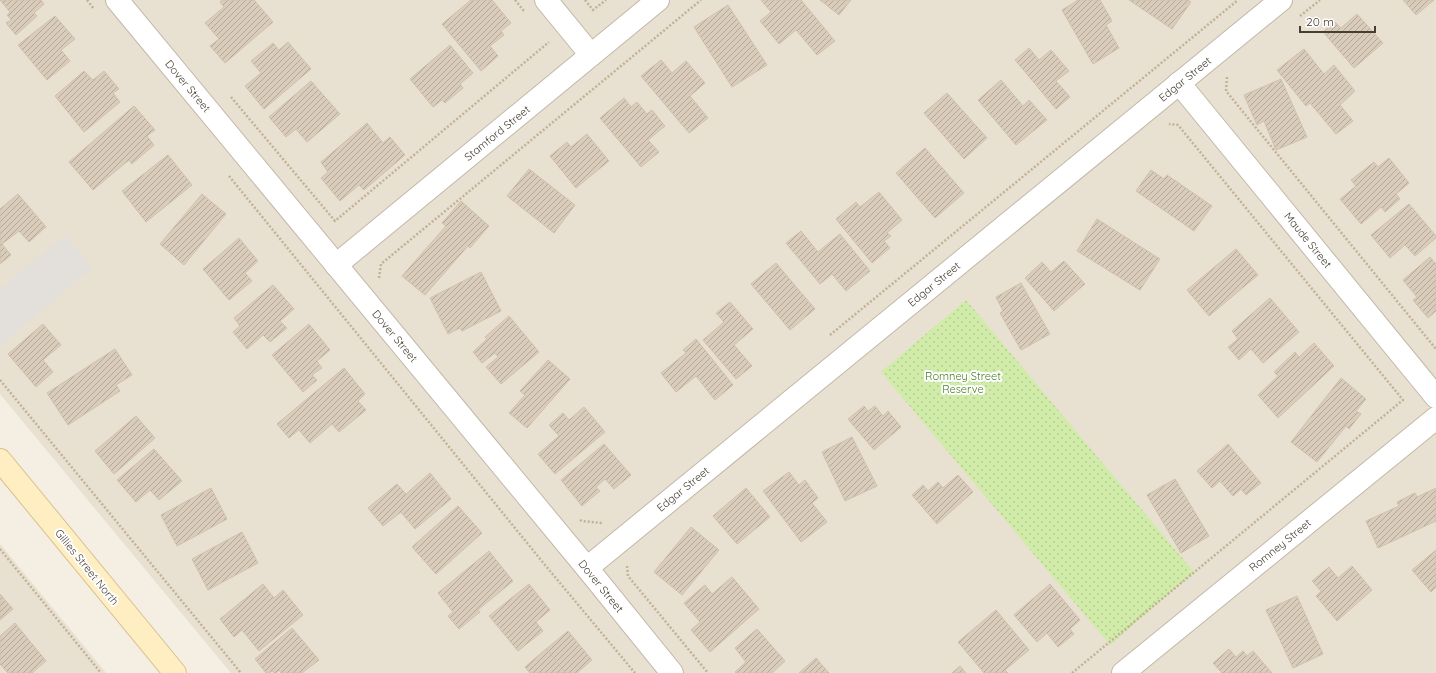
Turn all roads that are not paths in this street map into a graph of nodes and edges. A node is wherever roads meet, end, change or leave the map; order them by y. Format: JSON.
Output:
{"nodes":[{"id":1,"x":116,"y":0,"type":"edge"},
{"id":2,"x":546,"y":0,"type":"edge"},
{"id":3,"x":658,"y":0,"type":"edge"},
{"id":4,"x":1281,"y":0,"type":"edge"},
{"id":5,"x":591,"y":55,"type":"junction"},
{"id":6,"x":1179,"y":83,"type":"junction"},
{"id":7,"x":336,"y":265,"type":"junction"},
{"id":8,"x":1436,"y":397,"type":"edge"},
{"id":9,"x":1436,"y":418,"type":"edge"},
{"id":10,"x":0,"y":460,"type":"edge"},
{"id":11,"x":586,"y":568,"type":"junction"},
{"id":12,"x":174,"y":673,"type":"edge"},
{"id":13,"x":672,"y":673,"type":"edge"},
{"id":14,"x":1123,"y":673,"type":"edge"}],
"edges":[{"from":1,"to":7,"type":"street","name":"Dover Street"},
{"from":2,"to":5,"type":"street"},
{"from":3,"to":5,"type":"street","name":"Stamford Street"},
{"from":4,"to":6,"type":"street","name":"Edgar Street"},
{"from":5,"to":7,"type":"street","name":"Stamford Street"},
{"from":6,"to":8,"type":"street","name":"Maude Street"},
{"from":6,"to":11,"type":"street","name":"Edgar Street"},
{"from":7,"to":11,"type":"street","name":"Dover Street"},
{"from":9,"to":14,"type":"street","name":"Romney Street"},
{"from":10,"to":12,"type":"main road","name":"Gillies Street North"},
{"from":11,"to":13,"type":"street","name":"Dover Street"}]}
